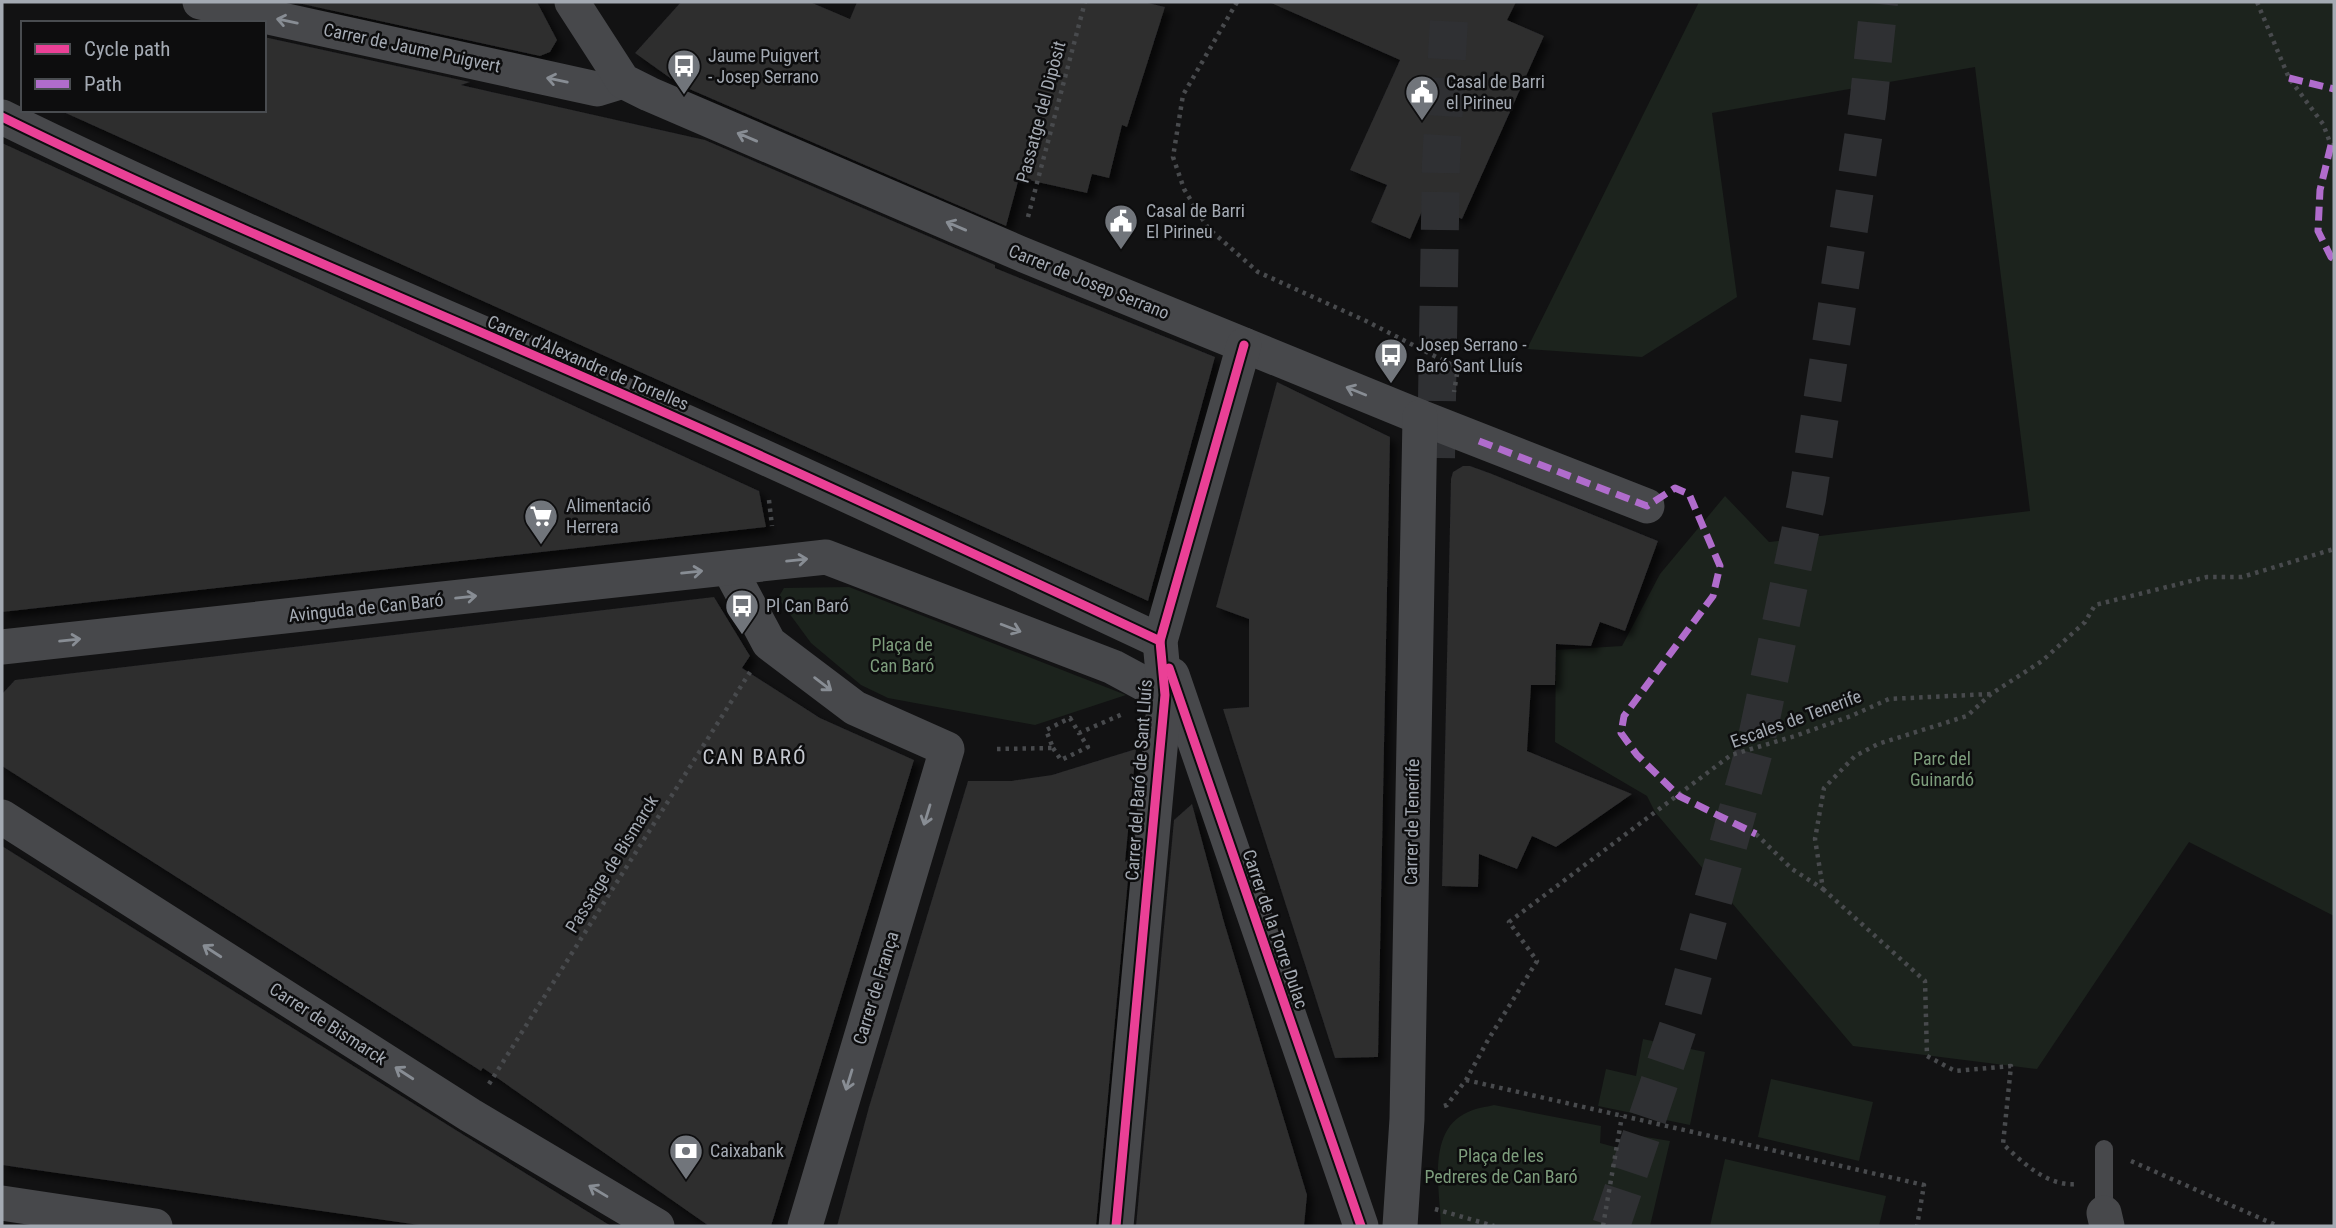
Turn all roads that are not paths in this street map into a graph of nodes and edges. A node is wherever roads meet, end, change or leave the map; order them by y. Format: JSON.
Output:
{"nodes":[{"id":1,"x":200,"y":2,"type":"edge"},
{"id":2,"x":572,"y":2,"type":"edge"},
{"id":3,"x":623,"y":81,"type":"junction"},
{"id":4,"x":2,"y":117,"type":"edge"},
{"id":5,"x":1244,"y":345,"type":"junction"},
{"id":6,"x":1420,"y":417,"type":"junction"},
{"id":7,"x":1647,"y":506,"type":"dead end"},
{"id":8,"x":729,"y":568,"type":"junction"},
{"id":9,"x":1160,"y":642,"type":"junction"},
{"id":10,"x":2,"y":647,"type":"edge"},
{"id":11,"x":1165,"y":695,"type":"junction"},
{"id":12,"x":2,"y":817,"type":"edge"},
{"id":13,"x":2105,"y":1149,"type":"road end"},
{"id":14,"x":2,"y":1203,"type":"edge"},
{"id":15,"x":1412,"y":1210,"type":"edge"},
{"id":16,"x":1357,"y":1215,"type":"edge"},
{"id":17,"x":2105,"y":1220,"type":"edge"},
{"id":18,"x":155,"y":1226,"type":"edge"},
{"id":19,"x":657,"y":1226,"type":"edge"},
{"id":20,"x":805,"y":1226,"type":"edge"},
{"id":21,"x":1116,"y":1226,"type":"edge"}],
"edges":[{"from":3,"to":1,"type":"street","name":"Carrer de Jaume Puigvert","one_way":true},
{"from":2,"to":3,"type":"street"},
{"from":5,"to":3,"type":"street","name":"Carrer de Josep Serrano","one_way":true},
{"from":4,"to":9,"type":"street","name":"Carrer d'Alexandre de Torrelles"},
{"from":6,"to":5,"type":"street","name":"Carrer de Josep Serrano","one_way":true},
{"from":5,"to":9,"type":"street","name":"Carrer del Baró de Sant Lluís"},
{"from":6,"to":7,"type":"street","name":"Carrer de Josep Serrano"},
{"from":6,"to":15,"type":"street","name":"Carrer de Tenerife"},
{"from":10,"to":8,"type":"street","name":"Avinguda de Can Baró","one_way":true},
{"from":8,"to":11,"type":"street","one_way":true},
{"from":8,"to":20,"type":"street","name":"Carrer de França","one_way":true},
{"from":9,"to":11,"type":"street","name":"Carrer del Baró de Sant Lluís"},
{"from":9,"to":16,"type":"street","name":"Carrer de la Torre Dulac"},
{"from":11,"to":21,"type":"street","name":"Carrer del Baró de Sant Lluís"},
{"from":19,"to":12,"type":"street","name":"Carrer de Bismarck","one_way":true},
{"from":13,"to":17,"type":"lane"},
{"from":14,"to":18,"type":"street"},
{"from":15,"to":16,"type":"street","name":"Carrer de la Torre Dulac"}]}
